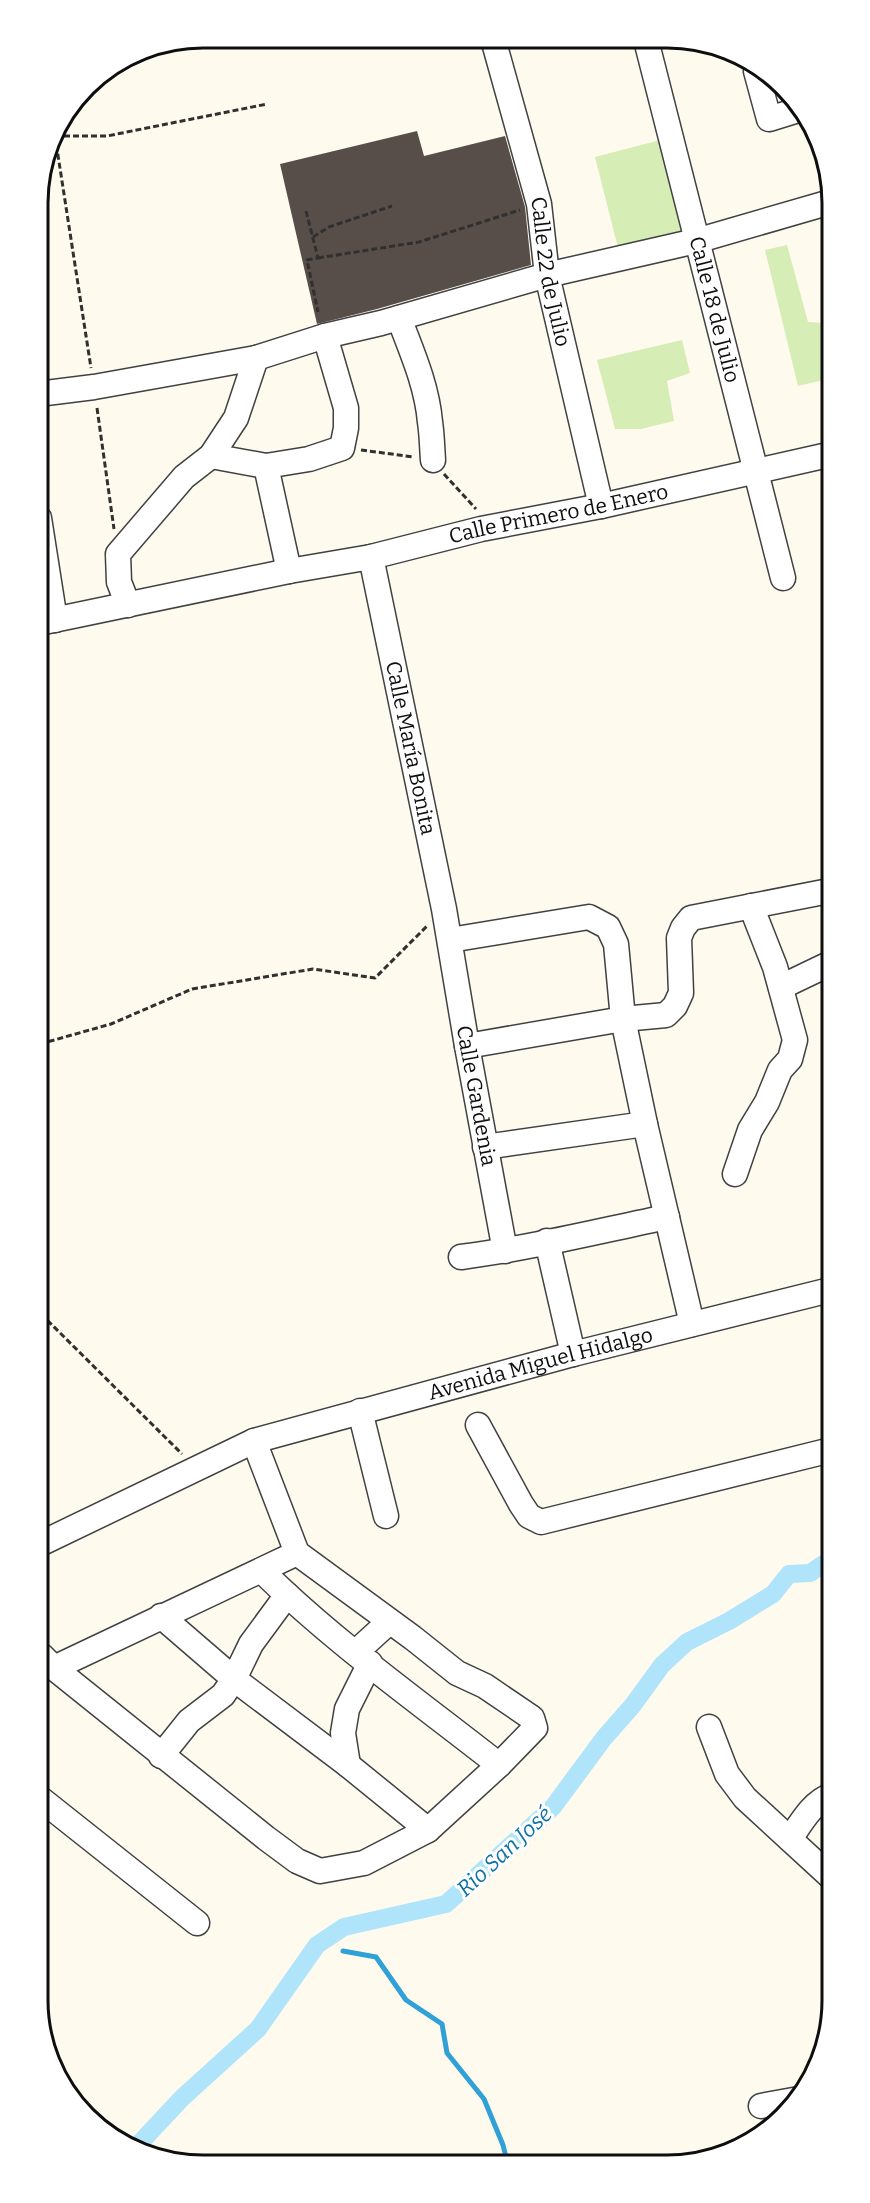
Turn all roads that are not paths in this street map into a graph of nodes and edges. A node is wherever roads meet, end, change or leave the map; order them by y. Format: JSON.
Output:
{"nodes":[{"id":1,"x":496,"y":48,"type":"edge"},
{"id":2,"x":648,"y":48,"type":"edge"},
{"id":3,"x":758,"y":78,"type":"edge"},
{"id":4,"x":792,"y":112,"type":"edge"},
{"id":5,"x":822,"y":204,"type":"edge"},
{"id":6,"x":696,"y":241,"type":"junction"},
{"id":7,"x":547,"y":275,"type":"junction"},
{"id":8,"x":399,"y":318,"type":"junction"},
{"id":9,"x":325,"y":336,"type":"junction"},
{"id":10,"x":256,"y":358,"type":"junction"},
{"id":11,"x":48,"y":393,"type":"edge"},
{"id":12,"x":211,"y":456,"type":"junction"},
{"id":13,"x":822,"y":456,"type":"edge"},
{"id":14,"x":433,"y":460,"type":"dead end"},
{"id":15,"x":266,"y":466,"type":"junction"},
{"id":16,"x":757,"y":470,"type":"junction"},
{"id":17,"x":601,"y":506,"type":"junction"},
{"id":18,"x":371,"y":557,"type":"junction"},
{"id":19,"x":289,"y":571,"type":"junction"},
{"id":20,"x":783,"y":578,"type":"dead end"},
{"id":21,"x":128,"y":605,"type":"junction"},
{"id":22,"x":48,"y":621,"type":"edge"},
{"id":23,"x":822,"y":892,"type":"edge"},
{"id":24,"x":752,"y":906,"type":"junction"},
{"id":25,"x":450,"y":940,"type":"junction"},
{"id":26,"x":822,"y":967,"type":"edge"},
{"id":27,"x":781,"y":987,"type":"junction"},
{"id":28,"x":623,"y":1018,"type":"junction"},
{"id":29,"x":467,"y":1046,"type":"junction"},
{"id":30,"x":645,"y":1125,"type":"junction"},
{"id":31,"x":485,"y":1147,"type":"junction"},
{"id":32,"x":735,"y":1174,"type":"dead end"},
{"id":33,"x":667,"y":1217,"type":"junction"},
{"id":34,"x":547,"y":1241,"type":"junction"},
{"id":35,"x":505,"y":1251,"type":"junction"},
{"id":36,"x":461,"y":1257,"type":"dead end"},
{"id":37,"x":822,"y":1292,"type":"edge"},
{"id":38,"x":692,"y":1324,"type":"junction"},
{"id":39,"x":573,"y":1353,"type":"junction"},
{"id":40,"x":360,"y":1411,"type":"junction"},
{"id":41,"x":478,"y":1425,"type":"dead end"},
{"id":42,"x":254,"y":1442,"type":"junction"},
{"id":43,"x":822,"y":1452,"type":"edge"},
{"id":44,"x":386,"y":1516,"type":"dead end"},
{"id":45,"x":48,"y":1540,"type":"edge"},
{"id":46,"x":297,"y":1553,"type":"junction"},
{"id":47,"x":262,"y":1571,"type":"junction"},
{"id":48,"x":287,"y":1595,"type":"junction"},
{"id":49,"x":161,"y":1616,"type":"junction"},
{"id":50,"x":389,"y":1622,"type":"junction"},
{"id":51,"x":363,"y":1658,"type":"junction"},
{"id":52,"x":48,"y":1662,"type":"edge"},
{"id":53,"x":234,"y":1679,"type":"junction"},
{"id":54,"x":709,"y":1727,"type":"dead end"},
{"id":55,"x":161,"y":1755,"type":"junction"},
{"id":56,"x":348,"y":1765,"type":"junction"},
{"id":57,"x":499,"y":1765,"type":"junction"},
{"id":58,"x":822,"y":1800,"type":"edge"},
{"id":59,"x":48,"y":1805,"type":"edge"},
{"id":60,"x":428,"y":1830,"type":"junction"},
{"id":61,"x":790,"y":1839,"type":"junction"},
{"id":62,"x":822,"y":1869,"type":"edge"},
{"id":63,"x":197,"y":1923,"type":"dead end"},
{"id":64,"x":784,"y":2102,"type":"edge"},
{"id":65,"x":761,"y":2106,"type":"dead end"}],
"edges":[{"from":1,"to":7,"type":"street","name":"Calle 22 de Julio"},
{"from":2,"to":6,"type":"street","name":"Calle 18 de Julio"},
{"from":3,"to":4,"type":"street"},
{"from":5,"to":6,"type":"street"},
{"from":6,"to":7,"type":"street"},
{"from":6,"to":16,"type":"street","name":"Calle 18 de Julio"},
{"from":7,"to":8,"type":"street"},
{"from":7,"to":17,"type":"street","name":"Calle 22 de Julio"},
{"from":8,"to":9,"type":"street"},
{"from":8,"to":14,"type":"street"},
{"from":9,"to":10,"type":"street"},
{"from":9,"to":15,"type":"street"},
{"from":10,"to":11,"type":"street"},
{"from":10,"to":12,"type":"street"},
{"from":12,"to":15,"type":"street"},
{"from":12,"to":21,"type":"street"},
{"from":13,"to":16,"type":"street","name":"Calle Primero de Enero"},
{"from":15,"to":19,"type":"street"},
{"from":16,"to":17,"type":"street","name":"Calle Primero de Enero"},
{"from":16,"to":20,"type":"street","name":"Calle 18 de Julio"},
{"from":17,"to":18,"type":"street","name":"Calle Primero de Enero"},
{"from":18,"to":19,"type":"street","name":"Calle Primero de Enero"},
{"from":18,"to":25,"type":"street","name":"Calle María Bonita"},
{"from":19,"to":21,"type":"street","name":"Calle Primero de Enero"},
{"from":21,"to":22,"type":"street","name":"Calle Primero de Enero"},
{"from":23,"to":24,"type":"street"},
{"from":24,"to":27,"type":"street"},
{"from":24,"to":28,"type":"street"},
{"from":25,"to":28,"type":"street"},
{"from":25,"to":29,"type":"street","name":"Calle Gardenia"},
{"from":26,"to":27,"type":"street"},
{"from":27,"to":32,"type":"street"},
{"from":28,"to":29,"type":"street"},
{"from":28,"to":30,"type":"street"},
{"from":29,"to":31,"type":"street","name":"Calle Gardenia"},
{"from":30,"to":31,"type":"street"},
{"from":30,"to":33,"type":"street"},
{"from":31,"to":35,"type":"street","name":"Calle Gardenia"},
{"from":33,"to":34,"type":"street"},
{"from":33,"to":38,"type":"street"},
{"from":34,"to":35,"type":"street"},
{"from":34,"to":39,"type":"street"},
{"from":35,"to":36,"type":"street"},
{"from":37,"to":38,"type":"street","name":"Avenida Miguel Hidalgo"},
{"from":38,"to":39,"type":"street","name":"Avenida Miguel Hidalgo"},
{"from":39,"to":40,"type":"street","name":"Avenida Miguel Hidalgo"},
{"from":40,"to":42,"type":"street","name":"Avenida Miguel Hidalgo"},
{"from":40,"to":44,"type":"street"},
{"from":41,"to":43,"type":"street"},
{"from":42,"to":45,"type":"street","name":"Avenida Miguel Hidalgo"},
{"from":42,"to":46,"type":"street"},
{"from":46,"to":47,"type":"street"},
{"from":46,"to":50,"type":"street"},
{"from":47,"to":48,"type":"street"},
{"from":47,"to":49,"type":"street"},
{"from":48,"to":51,"type":"street"},
{"from":48,"to":53,"type":"street"},
{"from":49,"to":52,"type":"street"},
{"from":49,"to":53,"type":"street"},
{"from":50,"to":51,"type":"street"},
{"from":50,"to":57,"type":"street"},
{"from":51,"to":56,"type":"street"},
{"from":51,"to":57,"type":"street"},
{"from":52,"to":55,"type":"street"},
{"from":53,"to":55,"type":"street"},
{"from":53,"to":56,"type":"street"},
{"from":54,"to":61,"type":"street"},
{"from":55,"to":60,"type":"street"},
{"from":56,"to":60,"type":"street"},
{"from":57,"to":60,"type":"street"},
{"from":58,"to":61,"type":"street"},
{"from":59,"to":63,"type":"street"},
{"from":61,"to":62,"type":"street"},
{"from":64,"to":65,"type":"street"}]}
